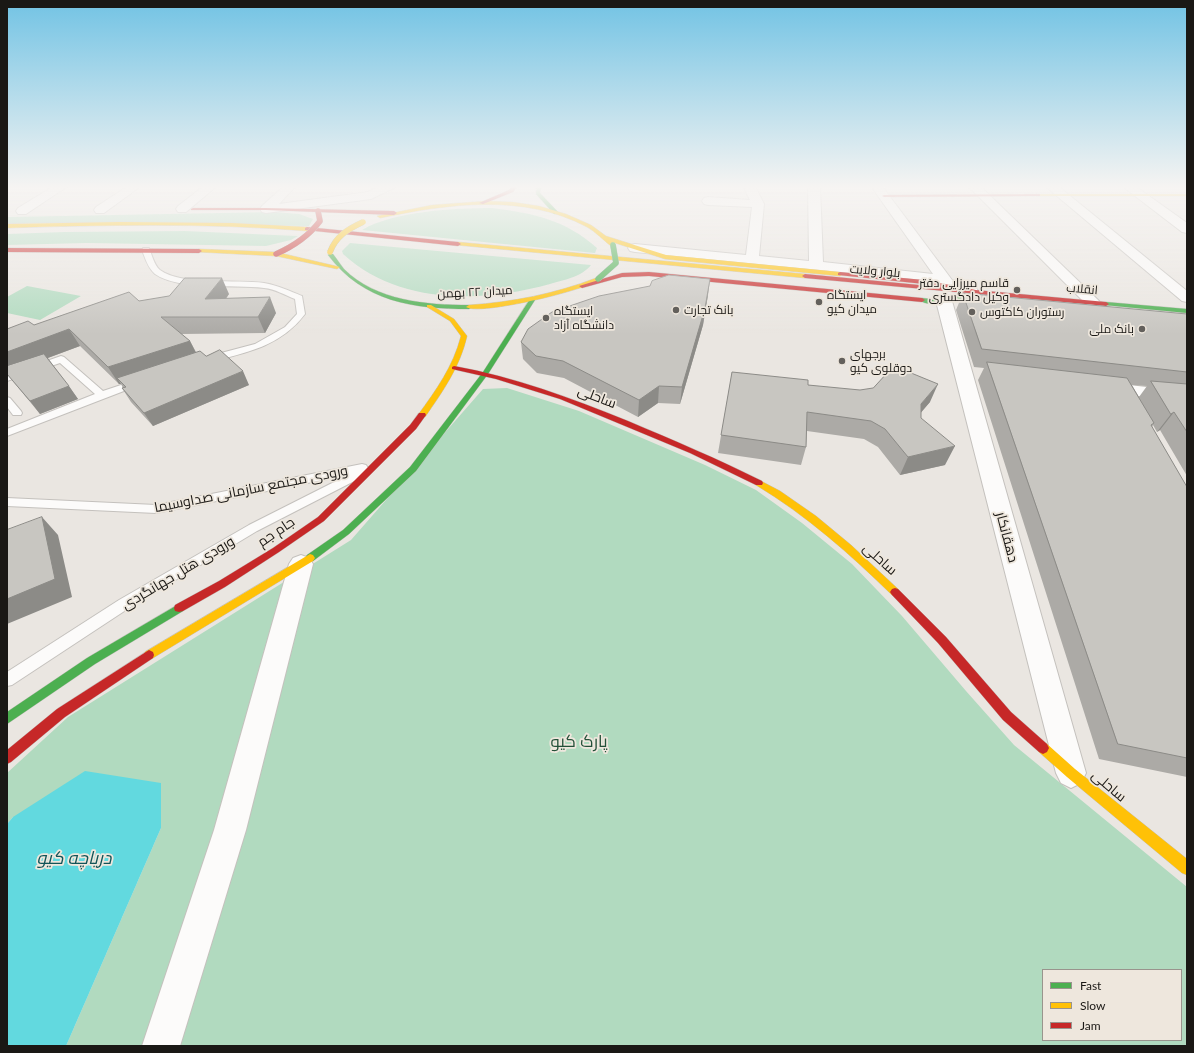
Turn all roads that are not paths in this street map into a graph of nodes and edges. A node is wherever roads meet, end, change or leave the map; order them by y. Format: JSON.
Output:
{"nodes":[{"id":1,"x":310,"y":235,"type":"edge"},
{"id":2,"x":312,"y":235,"type":"edge"},
{"id":3,"x":338,"y":235,"type":"edge"},
{"id":4,"x":368,"y":235,"type":"edge"},
{"id":5,"x":602,"y":235,"type":"edge"},
{"id":6,"x":755,"y":235,"type":"edge"},
{"id":7,"x":815,"y":235,"type":"edge"},
{"id":8,"x":910,"y":235,"type":"edge"},
{"id":9,"x":1023,"y":235,"type":"edge"},
{"id":10,"x":1110,"y":235,"type":"edge"},
{"id":11,"x":606,"y":238,"type":"junction"},
{"id":12,"x":636,"y":248,"type":"junction"},
{"id":13,"x":7,"y":250,"type":"edge"},
{"id":14,"x":146,"y":250,"type":"junction"},
{"id":15,"x":276,"y":254,"type":"junction"},
{"id":16,"x":752,"y":259,"type":"junction"},
{"id":17,"x":816,"y":265,"type":"junction"},
{"id":18,"x":337,"y":267,"type":"junction"},
{"id":19,"x":582,"y":286,"type":"junction"},
{"id":20,"x":976,"y":292,"type":"junction"},
{"id":21,"x":949,"y":294,"type":"junction"},
{"id":22,"x":1187,"y":298,"type":"edge"},
{"id":23,"x":532,"y":300,"type":"junction"},
{"id":24,"x":1092,"y":302,"type":"junction"},
{"id":25,"x":429,"y":306,"type":"junction"},
{"id":26,"x":1187,"y":310,"type":"edge"},
{"id":27,"x":1179,"y":320,"type":"edge"},
{"id":28,"x":201,"y":362,"type":"edge"},
{"id":29,"x":454,"y":368,"type":"junction"},
{"id":30,"x":486,"y":373,"type":"junction"},
{"id":31,"x":7,"y":378,"type":"edge"},
{"id":32,"x":146,"y":379,"type":"edge"},
{"id":33,"x":1090,"y":386,"type":"edge"},
{"id":34,"x":1122,"y":389,"type":"junction"},
{"id":35,"x":102,"y":395,"type":"junction"},
{"id":36,"x":1187,"y":397,"type":"edge"},
{"id":37,"x":7,"y":400,"type":"edge"},
{"id":38,"x":1133,"y":409,"type":"edge"},
{"id":39,"x":17,"y":413,"type":"dead end"},
{"id":40,"x":7,"y":433,"type":"edge"},
{"id":41,"x":376,"y":465,"type":"junction"},
{"id":42,"x":7,"y":502,"type":"edge"},
{"id":43,"x":301,"y":564,"type":"junction"},
{"id":44,"x":7,"y":680,"type":"edge"},
{"id":45,"x":7,"y":719,"type":"edge"},
{"id":46,"x":7,"y":758,"type":"edge"},
{"id":47,"x":1071,"y":773,"type":"junction"},
{"id":48,"x":1187,"y":868,"type":"edge"},
{"id":49,"x":161,"y":1046,"type":"edge"}],
"edges":[{"from":1,"to":15,"type":"main road","bridge":true},
{"from":2,"to":21,"type":"main road","name":"بلوار ولایت"},
{"from":3,"to":18,"type":"main road","name":"میدان ۲۲ بهمن","bridge":true},
{"from":4,"to":20,"type":"main road","name":"بلوار ولایت"},
{"from":5,"to":11,"type":"main road","name":"میدان ۲۲ بهمن"},
{"from":6,"to":16,"type":"street"},
{"from":7,"to":17,"type":"street"},
{"from":8,"to":21,"type":"street"},
{"from":9,"to":24,"type":"street"},
{"from":10,"to":22,"type":"street"},
{"from":11,"to":12,"type":"main road"},
{"from":11,"to":19,"type":"main road","name":"میدان ۲۲ بهمن","bridge":true},
{"from":12,"to":16,"type":"street"},
{"from":12,"to":20,"type":"main road"},
{"from":13,"to":14,"type":"main road"},
{"from":14,"to":15,"type":"main road"},
{"from":14,"to":28,"type":"lane"},
{"from":15,"to":18,"type":"main road"},
{"from":16,"to":17,"type":"street"},
{"from":17,"to":21,"type":"street"},
{"from":18,"to":25,"type":"main road","name":"میدان ۲۲ بهمن"},
{"from":19,"to":21,"type":"main road"},
{"from":19,"to":23,"type":"main road","name":"میدان ۲۲ بهمن"},
{"from":20,"to":21,"type":"street"},
{"from":20,"to":24,"type":"main road","name":"انقلاب"},
{"from":21,"to":27,"type":"main road","name":"انقلاب"},
{"from":21,"to":47,"type":"street","name":"دهقانکار"},
{"from":23,"to":25,"type":"main road","name":"میدان ۲۲ بهمن"},
{"from":23,"to":30,"type":"main road"},
{"from":24,"to":26,"type":"main road","name":"انقلاب"},
{"from":25,"to":29,"type":"main road","name":"جام جم"},
{"from":29,"to":30,"type":"main road","name":"ساحلی"},
{"from":29,"to":41,"type":"main road","name":"جام جم"},
{"from":30,"to":43,"type":"main road"},
{"from":30,"to":47,"type":"main road","name":"ساحلی"},
{"from":31,"to":35,"type":"lane"},
{"from":32,"to":35,"type":"lane"},
{"from":33,"to":34,"type":"street"},
{"from":34,"to":36,"type":"street"},
{"from":34,"to":38,"type":"street"},
{"from":35,"to":40,"type":"lane"},
{"from":37,"to":39,"type":"lane"},
{"from":41,"to":42,"type":"lane","name":"ورودی مجتمع سازمانی صداوسیما"},
{"from":41,"to":44,"type":"lane","name":"ورودی هتل جهانگردی"},
{"from":41,"to":45,"type":"main road","name":"جام جم"},
{"from":43,"to":46,"type":"main road"},
{"from":43,"to":49,"type":"street"},
{"from":47,"to":48,"type":"main road","name":"ساحلی"}]}
